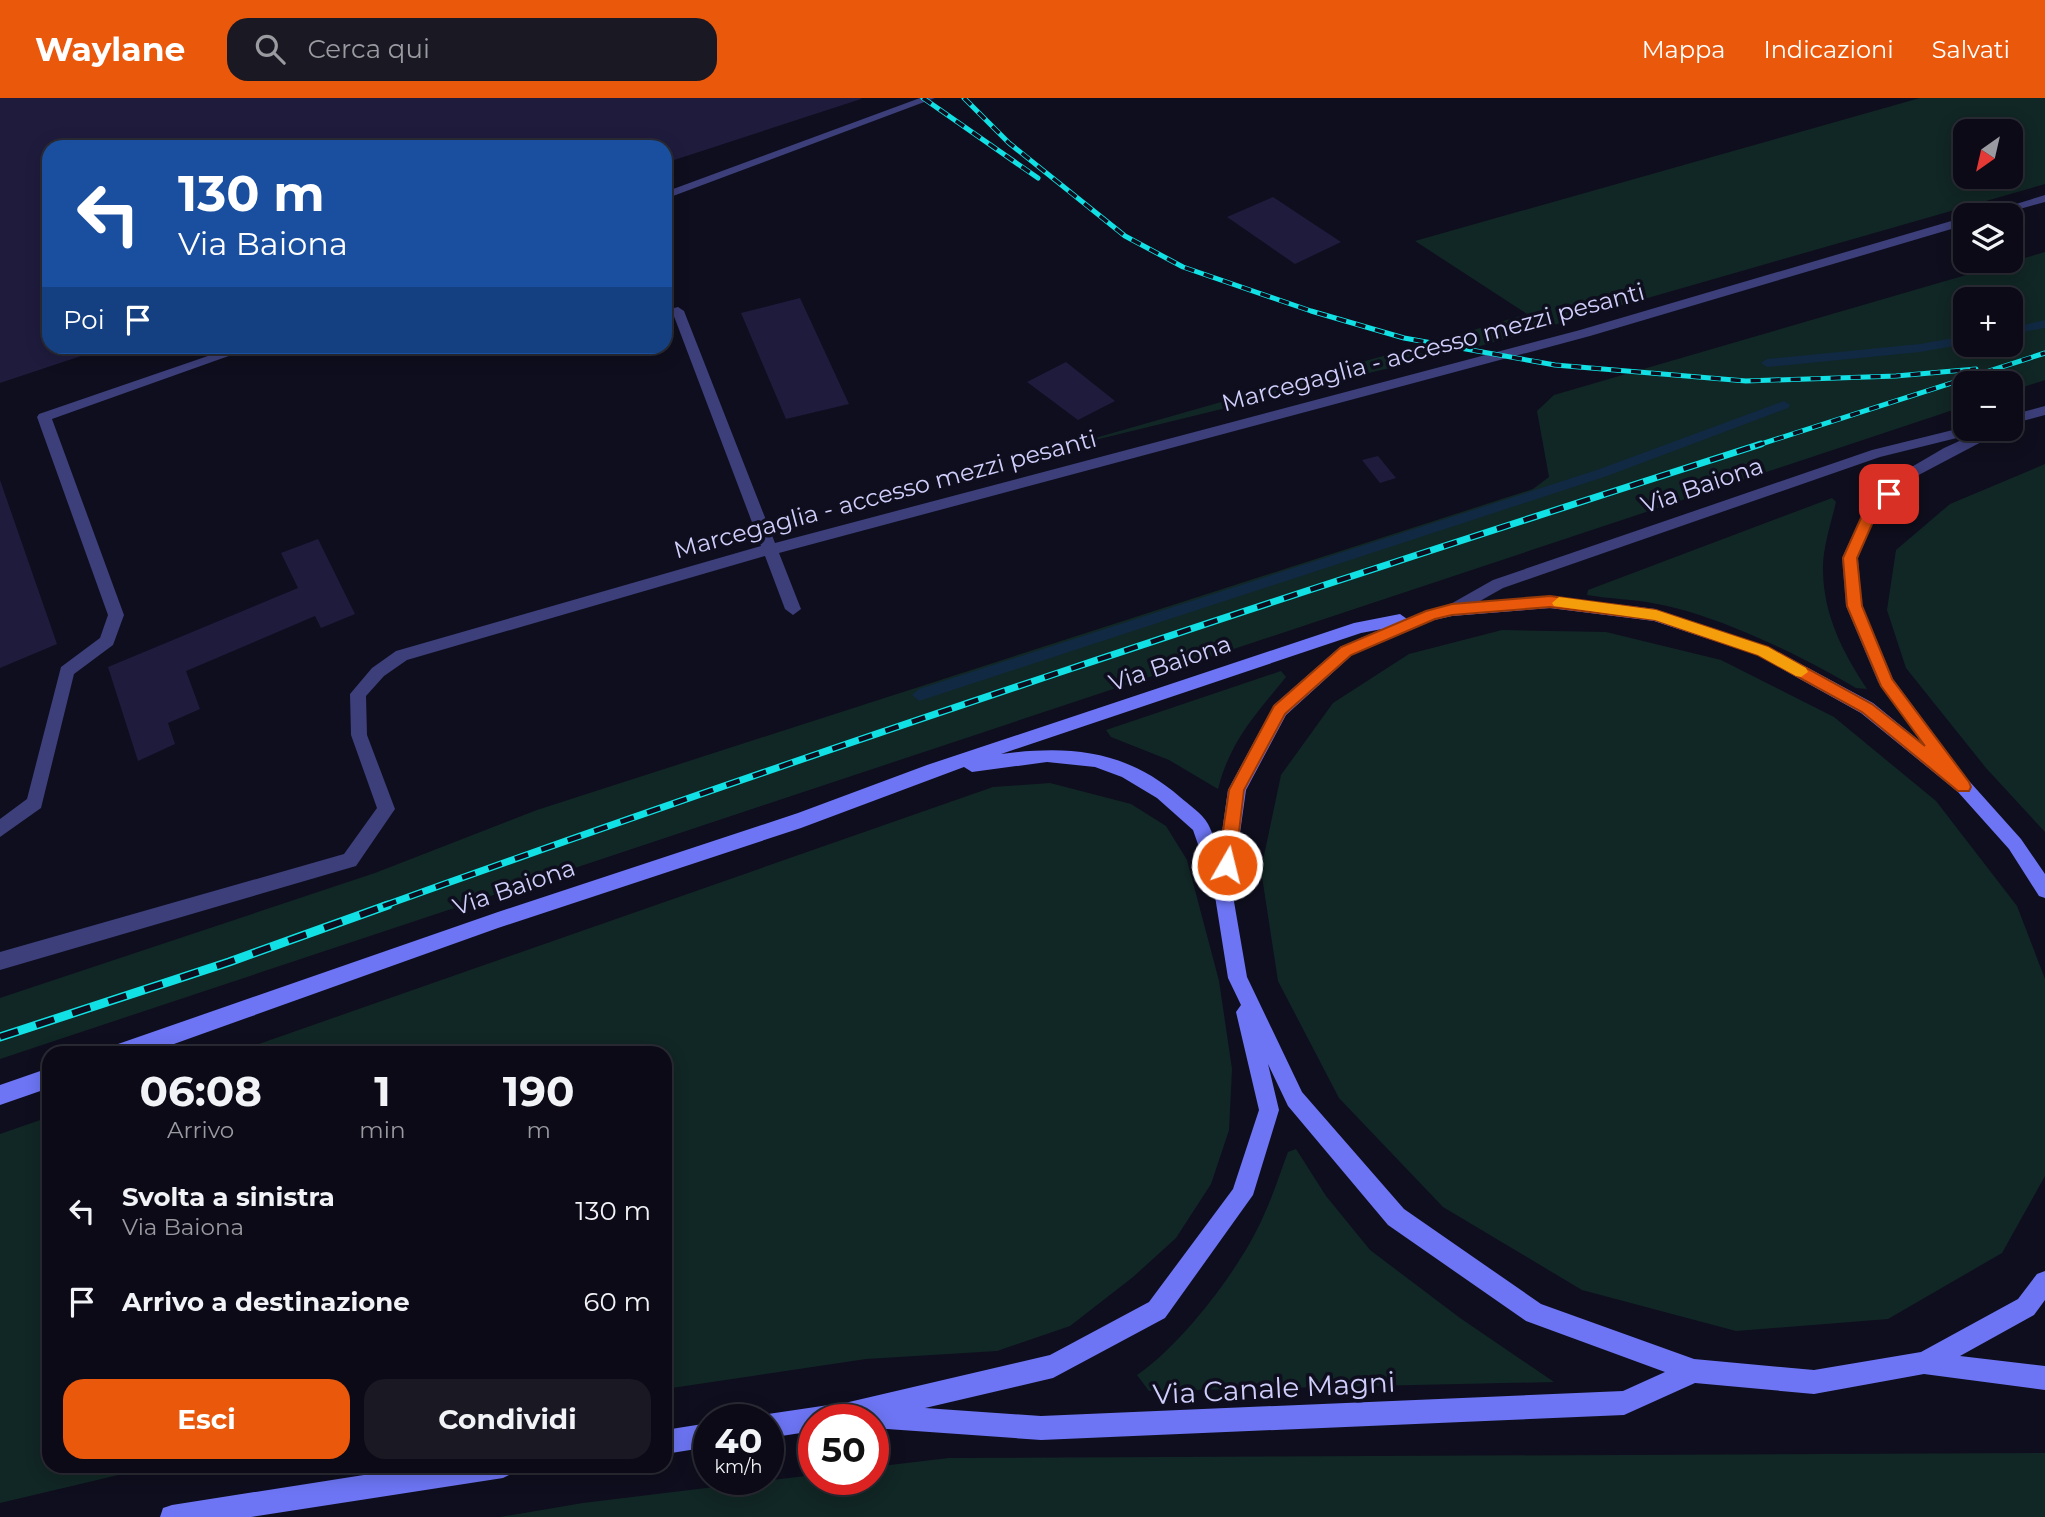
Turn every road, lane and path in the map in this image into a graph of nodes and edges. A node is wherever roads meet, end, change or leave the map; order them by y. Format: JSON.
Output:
{"nodes":[{"id":1,"x":930,"y":98,"type":"edge"},
{"id":2,"x":672,"y":194,"type":"edge"},
{"id":3,"x":2045,"y":198,"type":"edge"},
{"id":4,"x":2023,"y":204,"type":"edge"},
{"id":5,"x":1953,"y":225,"type":"edge"},
{"id":6,"x":678,"y":311,"type":"dead end"},
{"id":7,"x":228,"y":354,"type":"edge"},
{"id":8,"x":2045,"y":410,"type":"edge"},
{"id":9,"x":2023,"y":418,"type":"edge"},
{"id":10,"x":1953,"y":435,"type":"edge"},
{"id":11,"x":1972,"y":441,"type":"edge"},
{"id":12,"x":768,"y":550,"type":"junction"},
{"id":13,"x":793,"y":609,"type":"dead end"},
{"id":14,"x":1452,"y":610,"type":"junction"},
{"id":15,"x":1432,"y":615,"type":"junction"},
{"id":16,"x":927,"y":772,"type":"junction"},
{"id":17,"x":1964,"y":787,"type":"junction"},
{"id":18,"x":0,"y":829,"type":"edge"},
{"id":19,"x":1223,"y":890,"type":"junction"},
{"id":20,"x":2045,"y":890,"type":"edge"},
{"id":21,"x":0,"y":961,"type":"edge"},
{"id":22,"x":1238,"y":978,"type":"junction"},
{"id":23,"x":141,"y":1046,"type":"edge"},
{"id":24,"x":42,"y":1080,"type":"edge"},
{"id":25,"x":0,"y":1095,"type":"edge"},
{"id":26,"x":2045,"y":1282,"type":"edge"},
{"id":27,"x":1924,"y":1363,"type":"junction"},
{"id":28,"x":1694,"y":1371,"type":"junction"},
{"id":29,"x":2045,"y":1378,"type":"edge"},
{"id":30,"x":889,"y":1405,"type":"edge"},
{"id":31,"x":889,"y":1417,"type":"edge"},
{"id":32,"x":693,"y":1438,"type":"edge"},
{"id":33,"x":672,"y":1441,"type":"edge"},
{"id":34,"x":458,"y":1473,"type":"edge"},
{"id":35,"x":172,"y":1517,"type":"edge"}],
"edges":[{"from":1,"to":2,"type":"street"},
{"from":3,"to":4,"type":"street"},
{"from":5,"to":12,"type":"street","name":"Marcegaglia - accesso mezzi pesanti"},
{"from":6,"to":12,"type":"street"},
{"from":7,"to":18,"type":"street"},
{"from":8,"to":9,"type":"street"},
{"from":10,"to":14,"type":"street","name":"Via Baiona"},
{"from":11,"to":17,"type":"street"},
{"from":12,"to":13,"type":"street"},
{"from":12,"to":21,"type":"street","name":"Marcegaglia - accesso mezzi pesanti"},
{"from":14,"to":15,"type":"main road"},
{"from":14,"to":17,"type":"main road"},
{"from":15,"to":16,"type":"main road","name":"Via Baiona"},
{"from":15,"to":19,"type":"main road"},
{"from":16,"to":19,"type":"main road","name":"Via Baiona"},
{"from":16,"to":23,"type":"main road","name":"Via Baiona"},
{"from":17,"to":20,"type":"main road"},
{"from":19,"to":22,"type":"main road"},
{"from":22,"to":28,"type":"main road"},
{"from":22,"to":30,"type":"main road","name":"Via Canale Magni"},
{"from":24,"to":25,"type":"main road"},
{"from":26,"to":27,"type":"main road"},
{"from":27,"to":28,"type":"main road"},
{"from":27,"to":29,"type":"main road"},
{"from":28,"to":31,"type":"main road","name":"Via Canale Magni"},
{"from":32,"to":33,"type":"main road"},
{"from":34,"to":35,"type":"main road"}]}
